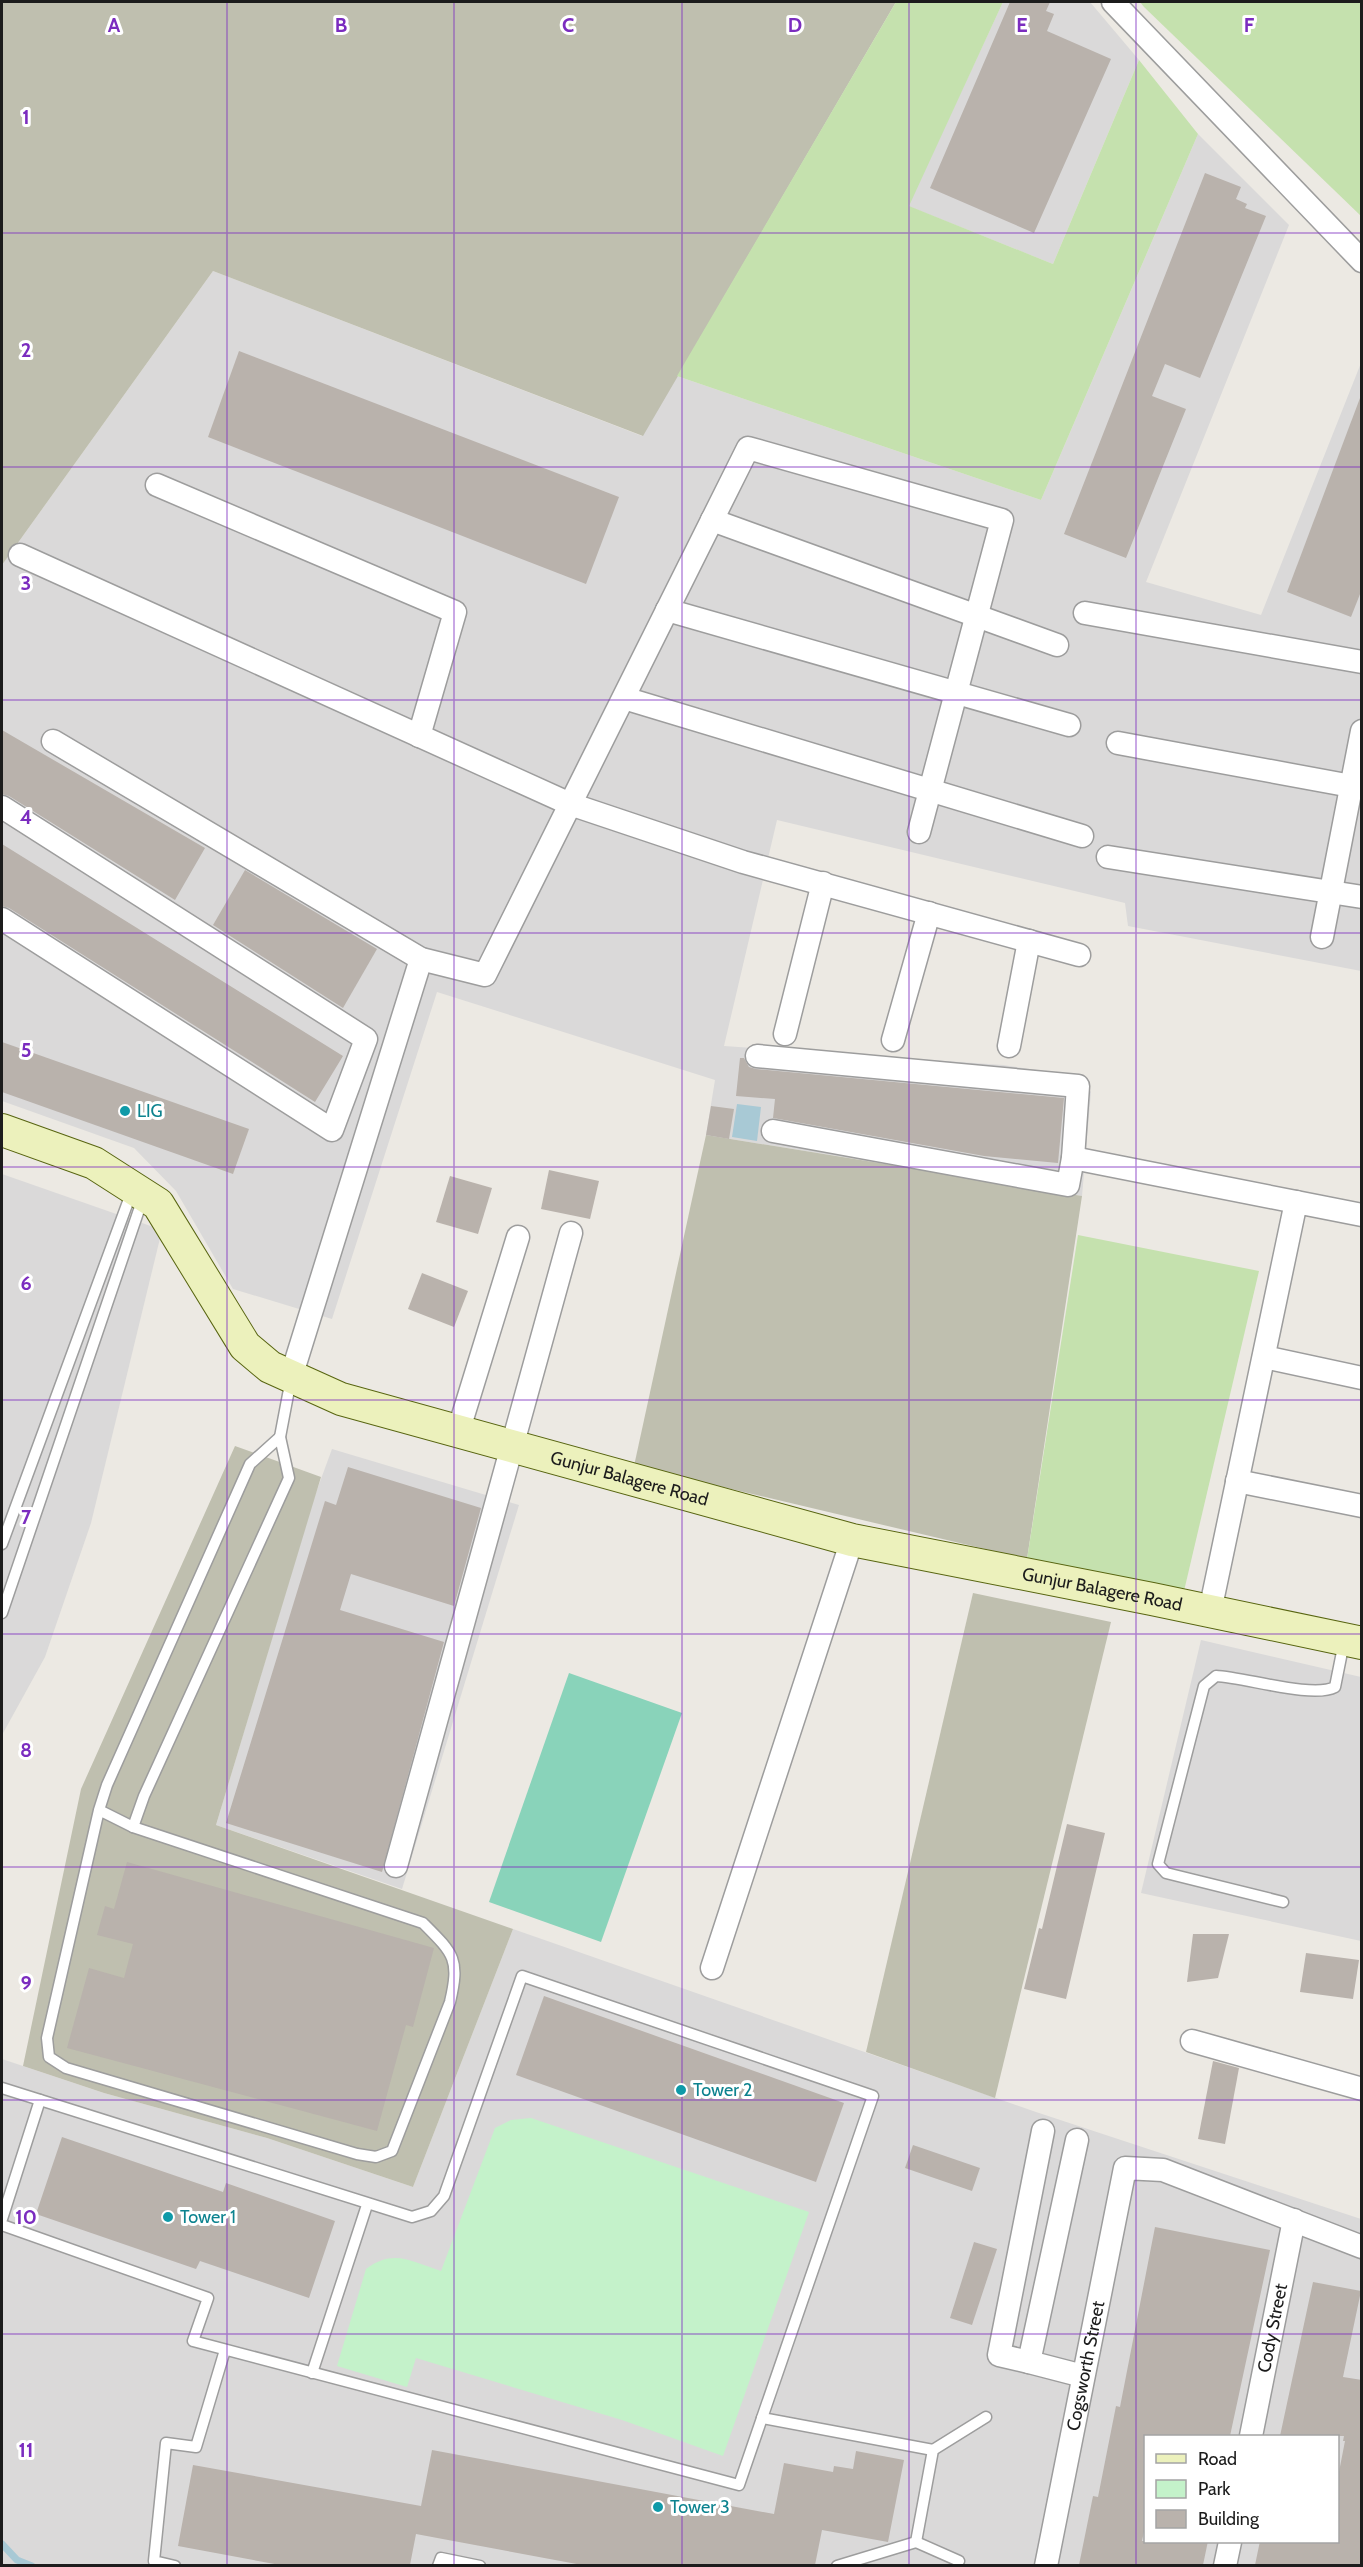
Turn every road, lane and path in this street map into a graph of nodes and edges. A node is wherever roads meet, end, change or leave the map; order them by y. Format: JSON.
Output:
{"nodes":[{"id":1,"x":1113,"y":2,"type":"edge"},
{"id":2,"x":1362,"y":261,"type":"edge"},
{"id":3,"x":157,"y":485,"type":"dead end"},
{"id":4,"x":712,"y":520,"type":"junction"},
{"id":5,"x":20,"y":555,"type":"dead end"},
{"id":6,"x":667,"y":610,"type":"junction"},
{"id":7,"x":1084,"y":613,"type":"dead end"},
{"id":8,"x":977,"y":616,"type":"junction"},
{"id":9,"x":1058,"y":645,"type":"dead end"},
{"id":10,"x":1362,"y":662,"type":"edge"},
{"id":11,"x":956,"y":693,"type":"junction"},
{"id":12,"x":624,"y":698,"type":"junction"},
{"id":13,"x":1069,"y":725,"type":"dead end"},
{"id":14,"x":1362,"y":731,"type":"edge"},
{"id":15,"x":419,"y":736,"type":"junction"},
{"id":16,"x":53,"y":741,"type":"dead end"},
{"id":17,"x":1118,"y":742,"type":"dead end"},
{"id":18,"x":1356,"y":787,"type":"edge"},
{"id":19,"x":930,"y":790,"type":"junction"},
{"id":20,"x":570,"y":804,"type":"junction"},
{"id":21,"x":2,"y":807,"type":"edge"},
{"id":22,"x":919,"y":832,"type":"dead end"},
{"id":23,"x":1082,"y":836,"type":"dead end"},
{"id":24,"x":1108,"y":857,"type":"dead end"},
{"id":25,"x":823,"y":884,"type":"junction"},
{"id":26,"x":1331,"y":892,"type":"junction"},
{"id":27,"x":1362,"y":897,"type":"edge"},
{"id":28,"x":929,"y":913,"type":"junction"},
{"id":29,"x":2,"y":919,"type":"edge"},
{"id":30,"x":1322,"y":937,"type":"dead end"},
{"id":31,"x":1029,"y":940,"type":"junction"},
{"id":32,"x":1079,"y":955,"type":"dead end"},
{"id":33,"x":421,"y":959,"type":"junction"},
{"id":34,"x":785,"y":1034,"type":"dead end"},
{"id":35,"x":893,"y":1040,"type":"dead end"},
{"id":36,"x":1009,"y":1046,"type":"dead end"},
{"id":37,"x":757,"y":1056,"type":"dead end"},
{"id":38,"x":2,"y":1130,"type":"edge"},
{"id":39,"x":773,"y":1131,"type":"dead end"},
{"id":40,"x":1073,"y":1158,"type":"junction"},
{"id":41,"x":139,"y":1191,"type":"junction"},
{"id":42,"x":1296,"y":1202,"type":"junction"},
{"id":43,"x":1362,"y":1215,"type":"edge"},
{"id":44,"x":571,"y":1233,"type":"dead end"},
{"id":45,"x":518,"y":1237,"type":"dead end"},
{"id":46,"x":1264,"y":1357,"type":"junction"},
{"id":47,"x":291,"y":1377,"type":"junction"},
{"id":48,"x":1362,"y":1378,"type":"edge"},
{"id":49,"x":458,"y":1432,"type":"junction"},
{"id":50,"x":280,"y":1437,"type":"junction"},
{"id":51,"x":510,"y":1446,"type":"junction"},
{"id":52,"x":1237,"y":1481,"type":"junction"},
{"id":53,"x":1362,"y":1506,"type":"edge"},
{"id":54,"x":852,"y":1540,"type":"junction"},
{"id":55,"x":2,"y":1541,"type":"edge"},
{"id":56,"x":1210,"y":1611,"type":"junction"},
{"id":57,"x":2,"y":1613,"type":"edge"},
{"id":58,"x":1353,"y":1641,"type":"edge"},
{"id":59,"x":99,"y":1810,"type":"junction"},
{"id":60,"x":133,"y":1827,"type":"junction"},
{"id":61,"x":396,"y":1866,"type":"dead end"},
{"id":62,"x":1283,"y":1902,"type":"dead end"},
{"id":63,"x":712,"y":1968,"type":"dead end"},
{"id":64,"x":1192,"y":2041,"type":"dead end"},
{"id":65,"x":2,"y":2088,"type":"edge"},
{"id":66,"x":1362,"y":2089,"type":"edge"},
{"id":67,"x":40,"y":2100,"type":"junction"},
{"id":68,"x":1043,"y":2131,"type":"dead end"},
{"id":69,"x":1077,"y":2140,"type":"dead end"},
{"id":70,"x":367,"y":2205,"type":"junction"},
{"id":71,"x":2,"y":2219,"type":"edge"},
{"id":72,"x":1294,"y":2220,"type":"junction"},
{"id":73,"x":2,"y":2225,"type":"edge"},
{"id":74,"x":1362,"y":2247,"type":"edge"},
{"id":75,"x":225,"y":2350,"type":"junction"},
{"id":76,"x":1029,"y":2362,"type":"junction"},
{"id":77,"x":312,"y":2373,"type":"junction"},
{"id":78,"x":1083,"y":2376,"type":"junction"},
{"id":79,"x":986,"y":2417,"type":"dead end"},
{"id":80,"x":762,"y":2418,"type":"junction"},
{"id":81,"x":1251,"y":2435,"type":"edge"},
{"id":82,"x":933,"y":2450,"type":"junction"},
{"id":83,"x":916,"y":2542,"type":"junction"},
{"id":84,"x":1230,"y":2543,"type":"edge"},
{"id":85,"x":959,"y":2561,"type":"dead end"},
{"id":86,"x":176,"y":2565,"type":"edge"},
{"id":87,"x":438,"y":2565,"type":"edge"},
{"id":88,"x":480,"y":2565,"type":"edge"},
{"id":89,"x":837,"y":2565,"type":"edge"},
{"id":90,"x":1046,"y":2565,"type":"edge"},
{"id":91,"x":1225,"y":2565,"type":"edge"}],
"edges":[{"from":1,"to":2,"type":"street"},
{"from":3,"to":15,"type":"street"},
{"from":4,"to":6,"type":"street"},
{"from":4,"to":8,"type":"street"},
{"from":4,"to":8,"type":"street"},
{"from":5,"to":15,"type":"street"},
{"from":6,"to":11,"type":"street"},
{"from":6,"to":12,"type":"street"},
{"from":7,"to":10,"type":"street"},
{"from":8,"to":9,"type":"street"},
{"from":8,"to":11,"type":"street"},
{"from":11,"to":13,"type":"street"},
{"from":11,"to":19,"type":"street"},
{"from":12,"to":19,"type":"street"},
{"from":12,"to":20,"type":"street"},
{"from":14,"to":18,"type":"street"},
{"from":15,"to":20,"type":"street"},
{"from":16,"to":33,"type":"street"},
{"from":17,"to":18,"type":"street"},
{"from":18,"to":26,"type":"street"},
{"from":19,"to":22,"type":"street"},
{"from":19,"to":23,"type":"street"},
{"from":20,"to":25,"type":"street"},
{"from":20,"to":33,"type":"street"},
{"from":21,"to":29,"type":"street"},
{"from":24,"to":26,"type":"street"},
{"from":25,"to":28,"type":"street"},
{"from":25,"to":34,"type":"street"},
{"from":26,"to":27,"type":"street"},
{"from":26,"to":30,"type":"street"},
{"from":28,"to":31,"type":"street"},
{"from":28,"to":35,"type":"street"},
{"from":31,"to":32,"type":"street"},
{"from":31,"to":36,"type":"street"},
{"from":33,"to":47,"type":"street"},
{"from":37,"to":40,"type":"street"},
{"from":38,"to":41,"type":"street","name":"Gunjur Balagere Road"},
{"from":39,"to":40,"type":"street"},
{"from":40,"to":42,"type":"street"},
{"from":41,"to":47,"type":"street","name":"Gunjur Balagere Road"},
{"from":41,"to":55,"type":"lane"},
{"from":41,"to":57,"type":"lane"},
{"from":42,"to":43,"type":"street"},
{"from":42,"to":46,"type":"street"},
{"from":44,"to":51,"type":"street"},
{"from":45,"to":49,"type":"street"},
{"from":46,"to":48,"type":"street"},
{"from":46,"to":52,"type":"street"},
{"from":47,"to":49,"type":"street","name":"Gunjur Balagere Road"},
{"from":47,"to":50,"type":"lane"},
{"from":49,"to":51,"type":"street","name":"Gunjur Balagere Road"},
{"from":50,"to":59,"type":"lane"},
{"from":50,"to":60,"type":"lane"},
{"from":51,"to":54,"type":"street","name":"Gunjur Balagere Road"},
{"from":51,"to":61,"type":"street"},
{"from":52,"to":53,"type":"street"},
{"from":52,"to":56,"type":"street"},
{"from":54,"to":56,"type":"street","name":"Gunjur Balagere Road"},
{"from":54,"to":63,"type":"street"},
{"from":56,"to":58,"type":"street","name":"Gunjur Balagere Road"},
{"from":58,"to":62,"type":"lane"},
{"from":59,"to":60,"type":"lane"},
{"from":59,"to":60,"type":"lane"},
{"from":64,"to":66,"type":"street"},
{"from":65,"to":67,"type":"lane"},
{"from":67,"to":70,"type":"lane"},
{"from":67,"to":71,"type":"lane"},
{"from":68,"to":76,"type":"street"},
{"from":69,"to":76,"type":"street"},
{"from":70,"to":77,"type":"lane"},
{"from":70,"to":80,"type":"lane"},
{"from":72,"to":74,"type":"street"},
{"from":72,"to":78,"type":"street","name":"Cogsworth Street"},
{"from":72,"to":81,"type":"street","name":"Cody Street"},
{"from":73,"to":75,"type":"lane"},
{"from":75,"to":77,"type":"lane"},
{"from":75,"to":86,"type":"lane"},
{"from":76,"to":78,"type":"street"},
{"from":77,"to":80,"type":"lane"},
{"from":78,"to":90,"type":"street","name":"Cogsworth Street"},
{"from":79,"to":82,"type":"lane"},
{"from":80,"to":82,"type":"lane"},
{"from":82,"to":83,"type":"lane"},
{"from":83,"to":85,"type":"lane"},
{"from":83,"to":89,"type":"lane"},
{"from":84,"to":91,"type":"street"},
{"from":87,"to":88,"type":"lane"}]}
